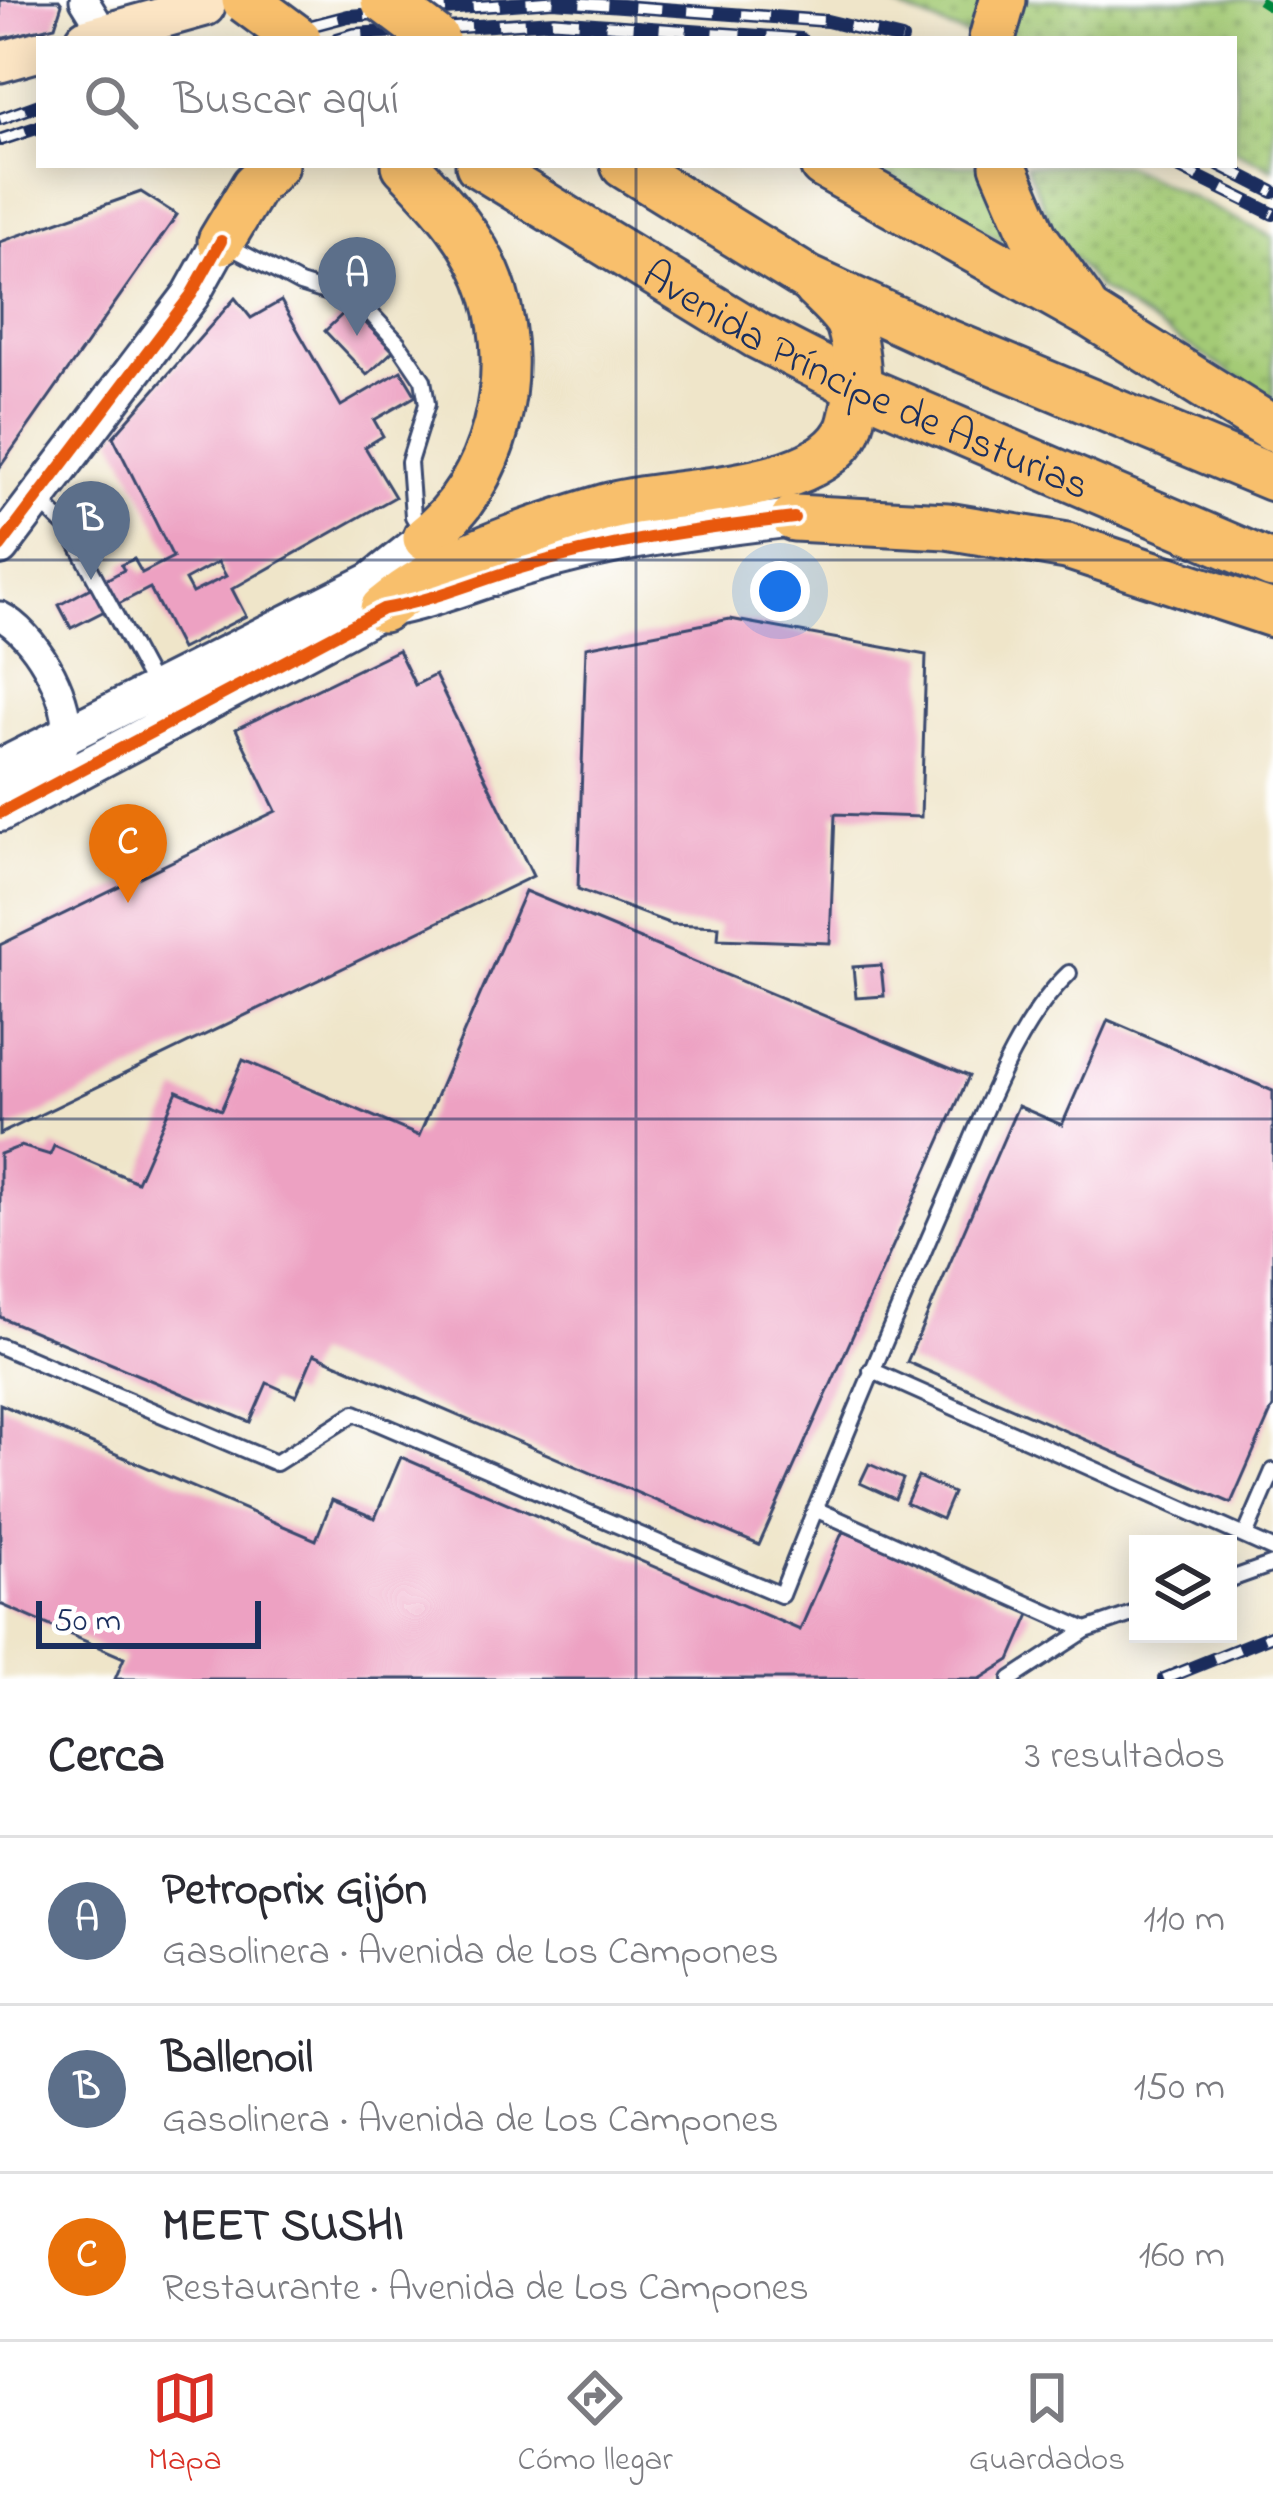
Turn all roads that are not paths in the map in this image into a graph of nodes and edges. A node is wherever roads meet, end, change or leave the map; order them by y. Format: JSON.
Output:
{"nodes":[{"id":1,"x":84,"y":0,"type":"edge"},
{"id":2,"x":384,"y":0,"type":"edge"},
{"id":3,"x":232,"y":2,"type":"edge"},
{"id":4,"x":95,"y":36,"type":"edge"},
{"id":5,"x":279,"y":36,"type":"edge"},
{"id":6,"x":293,"y":36,"type":"edge"},
{"id":7,"x":432,"y":36,"type":"edge"},
{"id":8,"x":36,"y":52,"type":"edge"},
{"id":9,"x":0,"y":62,"type":"edge"},
{"id":10,"x":272,"y":168,"type":"edge"},
{"id":11,"x":408,"y":168,"type":"edge"},
{"id":12,"x":484,"y":168,"type":"edge"},
{"id":13,"x":629,"y":168,"type":"edge"},
{"id":14,"x":828,"y":168,"type":"edge"},
{"id":15,"x":1004,"y":168,"type":"edge"},
{"id":16,"x":221,"y":242,"type":"junction"},
{"id":17,"x":808,"y":279,"type":"junction"},
{"id":18,"x":1091,"y":315,"type":"junction"},
{"id":19,"x":860,"y":388,"type":"junction"},
{"id":20,"x":1273,"y":429,"type":"edge"},
{"id":21,"x":1273,"y":478,"type":"edge"},
{"id":22,"x":36,"y":497,"type":"junction"},
{"id":23,"x":794,"y":518,"type":"joint"},
{"id":24,"x":426,"y":538,"type":"junction"},
{"id":25,"x":0,"y":547,"type":"edge"},
{"id":26,"x":1273,"y":565,"type":"edge"},
{"id":27,"x":383,"y":609,"type":"junction"},
{"id":28,"x":1273,"y":614,"type":"edge"},
{"id":29,"x":0,"y":616,"type":"edge"},
{"id":30,"x":155,"y":689,"type":"junction"},
{"id":31,"x":68,"y":737,"type":"junction"},
{"id":32,"x":0,"y":768,"type":"edge"},
{"id":33,"x":0,"y":790,"type":"edge"},
{"id":34,"x":0,"y":813,"type":"edge"},
{"id":35,"x":1070,"y":973,"type":"dead end"},
{"id":36,"x":0,"y":1346,"type":"edge"},
{"id":37,"x":871,"y":1370,"type":"junction"},
{"id":38,"x":1273,"y":1471,"type":"edge"},
{"id":39,"x":815,"y":1509,"type":"junction"},
{"id":40,"x":1245,"y":1536,"type":"junction"},
{"id":41,"x":1273,"y":1549,"type":"edge"},
{"id":42,"x":1273,"y":1564,"type":"edge"},
{"id":43,"x":1237,"y":1577,"type":"edge"},
{"id":44,"x":1129,"y":1615,"type":"edge"},
{"id":45,"x":1086,"y":1630,"type":"junction"},
{"id":46,"x":1011,"y":1679,"type":"edge"}],
"edges":[{"from":1,"to":4,"type":"street"},
{"from":2,"to":7,"type":"highway","bridge":true},
{"from":3,"to":4,"type":"main road"},
{"from":3,"to":5,"type":"highway","bridge":true},
{"from":3,"to":6,"type":"highway","bridge":true},
{"from":8,"to":9,"type":"main road"},
{"from":10,"to":16,"type":"highway"},
{"from":11,"to":24,"type":"highway"},
{"from":12,"to":19,"type":"highway","name":"Avenida Príncipe de Asturias"},
{"from":13,"to":17,"type":"highway","name":"Avenida Príncipe de Asturias"},
{"from":14,"to":18,"type":"highway"},
{"from":15,"to":18,"type":"highway"},
{"from":16,"to":22,"type":"street"},
{"from":16,"to":24,"type":"lane"},
{"from":17,"to":19,"type":"highway"},
{"from":17,"to":21,"type":"highway","name":"Avenida Príncipe de Asturias"},
{"from":18,"to":20,"type":"highway"},
{"from":19,"to":26,"type":"highway","name":"Avenida Príncipe de Asturias"},
{"from":19,"to":27,"type":"highway"},
{"from":22,"to":25,"type":"street"},
{"from":22,"to":30,"type":"lane"},
{"from":23,"to":27,"type":"street"},
{"from":23,"to":28,"type":"highway"},
{"from":24,"to":30,"type":"street"},
{"from":27,"to":34,"type":"street"},
{"from":29,"to":31,"type":"street"},
{"from":30,"to":31,"type":"street"},
{"from":31,"to":32,"type":"street"},
{"from":31,"to":33,"type":"street"},
{"from":35,"to":37,"type":"lane"},
{"from":36,"to":39,"type":"lane"},
{"from":37,"to":39,"type":"lane"},
{"from":37,"to":40,"type":"lane"},
{"from":38,"to":40,"type":"lane"},
{"from":39,"to":45,"type":"lane"},
{"from":40,"to":41,"type":"lane"},
{"from":42,"to":43,"type":"lane"},
{"from":44,"to":45,"type":"lane"},
{"from":45,"to":46,"type":"lane"}]}
